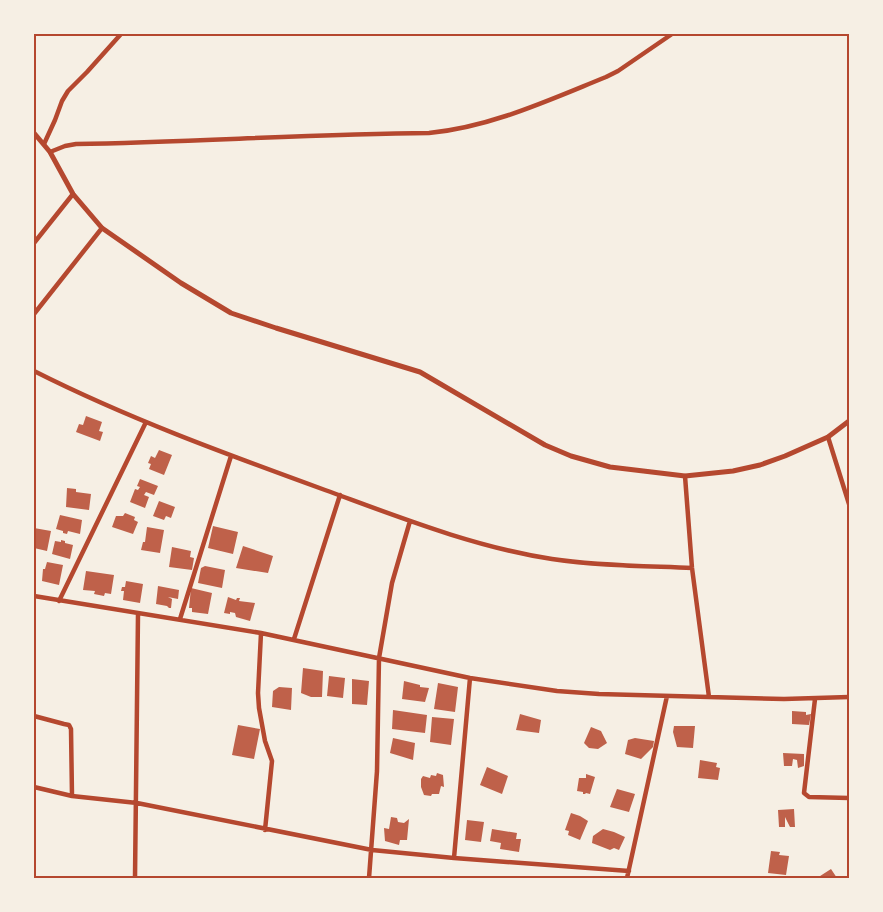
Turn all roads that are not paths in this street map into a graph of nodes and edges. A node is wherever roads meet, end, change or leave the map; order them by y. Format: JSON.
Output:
{"nodes":[{"id":1,"x":121,"y":34,"type":"edge"},
{"id":2,"x":672,"y":34,"type":"edge"},
{"id":3,"x":34,"y":134,"type":"edge"},
{"id":4,"x":44,"y":144,"type":"junction"},
{"id":5,"x":50,"y":152,"type":"junction"},
{"id":6,"x":73,"y":194,"type":"junction"},
{"id":7,"x":102,"y":228,"type":"junction"},
{"id":8,"x":34,"y":243,"type":"edge"},
{"id":9,"x":34,"y":314,"type":"edge"},
{"id":10,"x":34,"y":370,"type":"edge"},
{"id":11,"x":849,"y":421,"type":"edge"},
{"id":12,"x":146,"y":422,"type":"junction"},
{"id":13,"x":828,"y":437,"type":"junction"},
{"id":14,"x":231,"y":456,"type":"junction"},
{"id":15,"x":685,"y":476,"type":"junction"},
{"id":16,"x":340,"y":495,"type":"junction"},
{"id":17,"x":849,"y":504,"type":"edge"},
{"id":18,"x":410,"y":521,"type":"junction"},
{"id":19,"x":692,"y":568,"type":"junction"},
{"id":20,"x":34,"y":596,"type":"edge"},
{"id":21,"x":59,"y":601,"type":"junction"},
{"id":22,"x":138,"y":614,"type":"junction"},
{"id":23,"x":180,"y":619,"type":"junction"},
{"id":24,"x":261,"y":633,"type":"junction"},
{"id":25,"x":294,"y":640,"type":"junction"},
{"id":26,"x":379,"y":658,"type":"junction"},
{"id":27,"x":470,"y":678,"type":"junction"},
{"id":28,"x":667,"y":696,"type":"junction"},
{"id":29,"x":709,"y":697,"type":"junction"},
{"id":30,"x":849,"y":697,"type":"edge"},
{"id":31,"x":816,"y":699,"type":"junction"},
{"id":32,"x":34,"y":716,"type":"edge"},
{"id":33,"x":34,"y":787,"type":"edge"},
{"id":34,"x":72,"y":796,"type":"junction"},
{"id":35,"x":849,"y":798,"type":"edge"},
{"id":36,"x":136,"y":803,"type":"junction"},
{"id":37,"x":265,"y":830,"type":"junction"},
{"id":38,"x":372,"y":850,"type":"junction"},
{"id":39,"x":454,"y":858,"type":"junction"},
{"id":40,"x":629,"y":871,"type":"junction"},
{"id":41,"x":135,"y":878,"type":"edge"},
{"id":42,"x":370,"y":878,"type":"edge"},
{"id":43,"x":627,"y":878,"type":"edge"}],
"edges":[{"from":1,"to":4,"type":"street"},
{"from":2,"to":5,"type":"street"},
{"from":3,"to":4,"type":"street"},
{"from":4,"to":5,"type":"street"},
{"from":5,"to":6,"type":"street"},
{"from":6,"to":7,"type":"street"},
{"from":6,"to":8,"type":"street"},
{"from":7,"to":9,"type":"street"},
{"from":7,"to":15,"type":"street"},
{"from":10,"to":12,"type":"street"},
{"from":11,"to":13,"type":"street"},
{"from":12,"to":14,"type":"street"},
{"from":12,"to":21,"type":"street"},
{"from":13,"to":15,"type":"street"},
{"from":13,"to":17,"type":"street"},
{"from":14,"to":16,"type":"street"},
{"from":14,"to":23,"type":"street"},
{"from":15,"to":19,"type":"street"},
{"from":16,"to":18,"type":"street"},
{"from":16,"to":25,"type":"street"},
{"from":18,"to":19,"type":"street"},
{"from":18,"to":26,"type":"street"},
{"from":19,"to":29,"type":"street"},
{"from":20,"to":21,"type":"street"},
{"from":21,"to":22,"type":"street"},
{"from":22,"to":23,"type":"street"},
{"from":22,"to":36,"type":"street"},
{"from":23,"to":24,"type":"street"},
{"from":24,"to":25,"type":"street"},
{"from":24,"to":37,"type":"street"},
{"from":25,"to":26,"type":"street"},
{"from":26,"to":27,"type":"street"},
{"from":26,"to":38,"type":"street"},
{"from":27,"to":28,"type":"street"},
{"from":27,"to":39,"type":"street"},
{"from":28,"to":29,"type":"street"},
{"from":28,"to":40,"type":"street"},
{"from":29,"to":31,"type":"street"},
{"from":30,"to":31,"type":"street"},
{"from":31,"to":35,"type":"street"},
{"from":32,"to":34,"type":"street"},
{"from":33,"to":34,"type":"street"},
{"from":34,"to":36,"type":"street"},
{"from":36,"to":37,"type":"street"},
{"from":36,"to":41,"type":"street"},
{"from":37,"to":38,"type":"street"},
{"from":38,"to":39,"type":"street"},
{"from":38,"to":42,"type":"street"},
{"from":39,"to":40,"type":"street"},
{"from":40,"to":43,"type":"street"}]}
